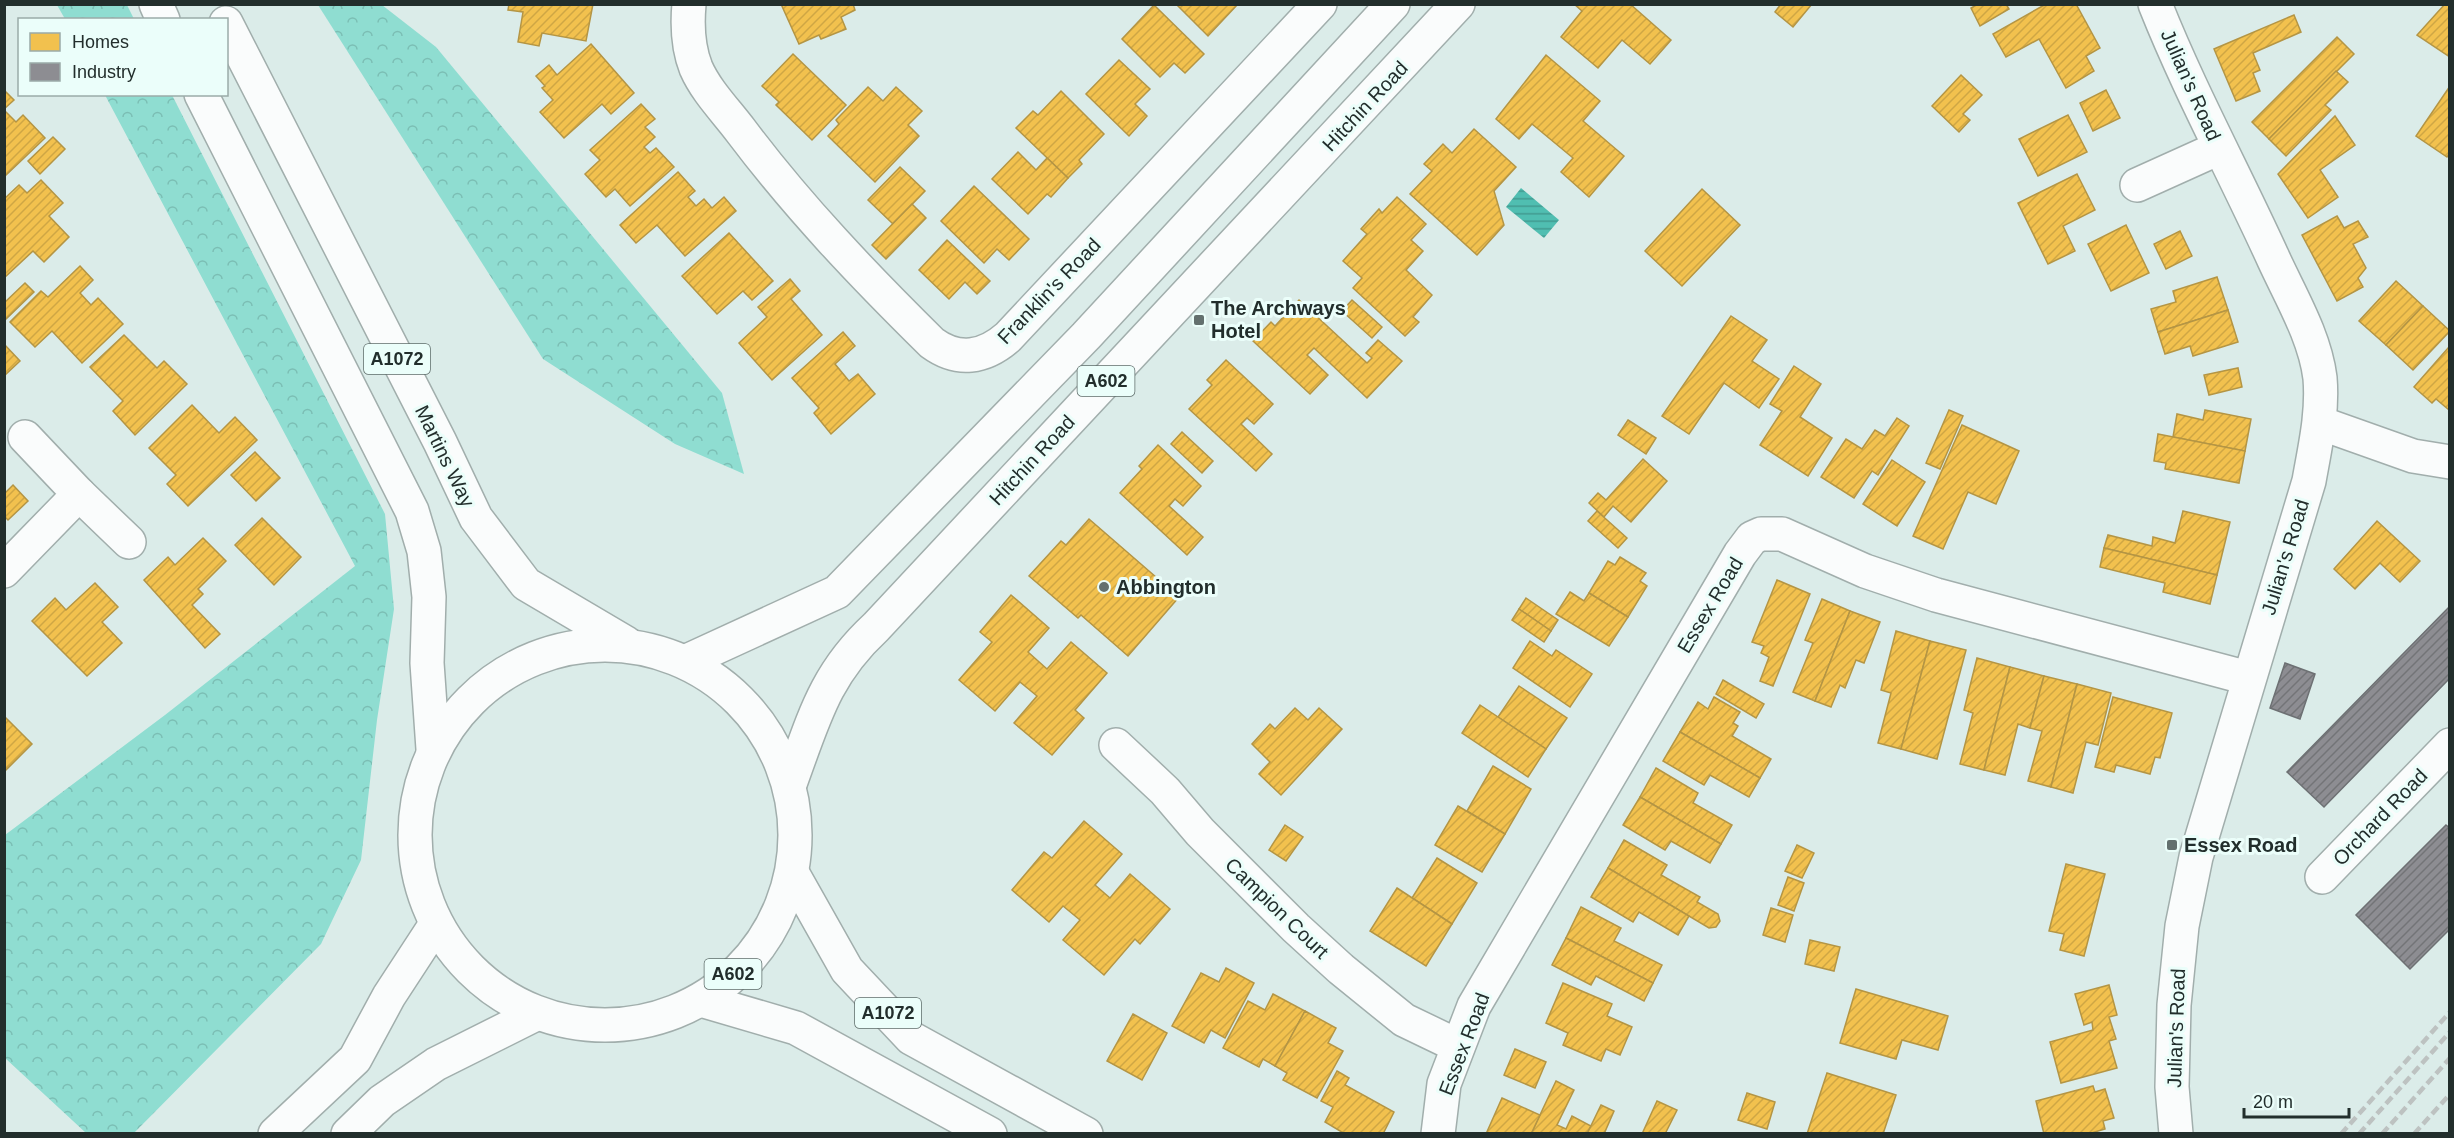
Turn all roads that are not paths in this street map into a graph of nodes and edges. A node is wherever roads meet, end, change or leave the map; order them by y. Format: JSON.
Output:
{"nodes":[{"id":1,"x":156,"y":4,"type":"edge"},
{"id":2,"x":217,"y":4,"type":"edge"},
{"id":3,"x":689,"y":4,"type":"edge"},
{"id":4,"x":1320,"y":4,"type":"edge"},
{"id":5,"x":1393,"y":4,"type":"edge"},
{"id":6,"x":1458,"y":4,"type":"edge"},
{"id":7,"x":2155,"y":4,"type":"edge"},
{"id":8,"x":162,"y":18,"type":"edge"},
{"id":9,"x":224,"y":18,"type":"edge"},
{"id":10,"x":228,"y":25,"type":"edge"},
{"id":11,"x":202,"y":96,"type":"edge"},
{"id":12,"x":2219,"y":148,"type":"junction"},
{"id":13,"x":2138,"y":185,"type":"dead end"},
{"id":14,"x":2320,"y":423,"type":"junction"},
{"id":15,"x":25,"y":437,"type":"dead end"},
{"id":16,"x":2450,"y":462,"type":"edge"},
{"id":17,"x":79,"y":494,"type":"junction"},
{"id":18,"x":129,"y":542,"type":"dead end"},
{"id":19,"x":4,"y":571,"type":"edge"},
{"id":20,"x":626,"y":643,"type":"junction"},
{"id":21,"x":689,"y":660,"type":"junction"},
{"id":22,"x":2248,"y":678,"type":"junction"},
{"id":23,"x":1116,"y":745,"type":"dead end"},
{"id":24,"x":433,"y":749,"type":"junction"},
{"id":25,"x":2445,"y":757,"type":"edge"},
{"id":26,"x":791,"y":781,"type":"junction"},
{"id":27,"x":794,"y":876,"type":"junction"},
{"id":28,"x":2322,"y":877,"type":"dead end"},
{"id":29,"x":436,"y":924,"type":"junction"},
{"id":30,"x":704,"y":1001,"type":"junction"},
{"id":31,"x":536,"y":1014,"type":"junction"},
{"id":32,"x":1458,"y":1046,"type":"junction"},
{"id":33,"x":275,"y":1134,"type":"edge"},
{"id":34,"x":348,"y":1134,"type":"edge"},
{"id":35,"x":990,"y":1134,"type":"edge"},
{"id":36,"x":1086,"y":1134,"type":"edge"},
{"id":37,"x":1438,"y":1134,"type":"edge"},
{"id":38,"x":2176,"y":1134,"type":"edge"}],
"edges":[{"from":1,"to":8,"type":"main road"},
{"from":2,"to":9,"type":"main road","name":"Martins Way","number":"A1072"},
{"from":3,"to":4,"type":"main road","name":"Franklin's Road"},
{"from":5,"to":21,"type":"main road","number":"A602"},
{"from":6,"to":26,"type":"main road","name":"Hitchin Road","number":"A602"},
{"from":7,"to":12,"type":"main road","name":"Julian's Road"},
{"from":10,"to":20,"type":"main road","name":"Martins Way","number":"A1072"},
{"from":11,"to":24,"type":"main road","number":"A1072"},
{"from":12,"to":13,"type":"main road"},
{"from":12,"to":14,"type":"main road","name":"Julian's Road"},
{"from":14,"to":16,"type":"main road"},
{"from":14,"to":22,"type":"main road","name":"Julian's Road"},
{"from":15,"to":17,"type":"main road"},
{"from":17,"to":18,"type":"main road"},
{"from":17,"to":19,"type":"main road"},
{"from":20,"to":21,"type":"main road","number":"A602"},
{"from":20,"to":24,"type":"main road","number":"A602"},
{"from":21,"to":26,"type":"main road","number":"A602"},
{"from":22,"to":32,"type":"main road","name":"Essex Road"},
{"from":22,"to":38,"type":"main road","name":"Julian's Road"},
{"from":23,"to":32,"type":"main road","name":"Campion Court"},
{"from":24,"to":29,"type":"main road","number":"A602"},
{"from":25,"to":28,"type":"main road","name":"Orchard Road"},
{"from":26,"to":27,"type":"main road","number":"A602"},
{"from":27,"to":30,"type":"main road","number":"A602"},
{"from":27,"to":36,"type":"main road","number":"A1072"},
{"from":29,"to":31,"type":"main road","number":"A602"},
{"from":29,"to":33,"type":"main road"},
{"from":30,"to":31,"type":"main road","number":"A602"},
{"from":30,"to":35,"type":"main road"},
{"from":31,"to":34,"type":"main road"},
{"from":32,"to":37,"type":"main road","name":"Essex Road"}]}
